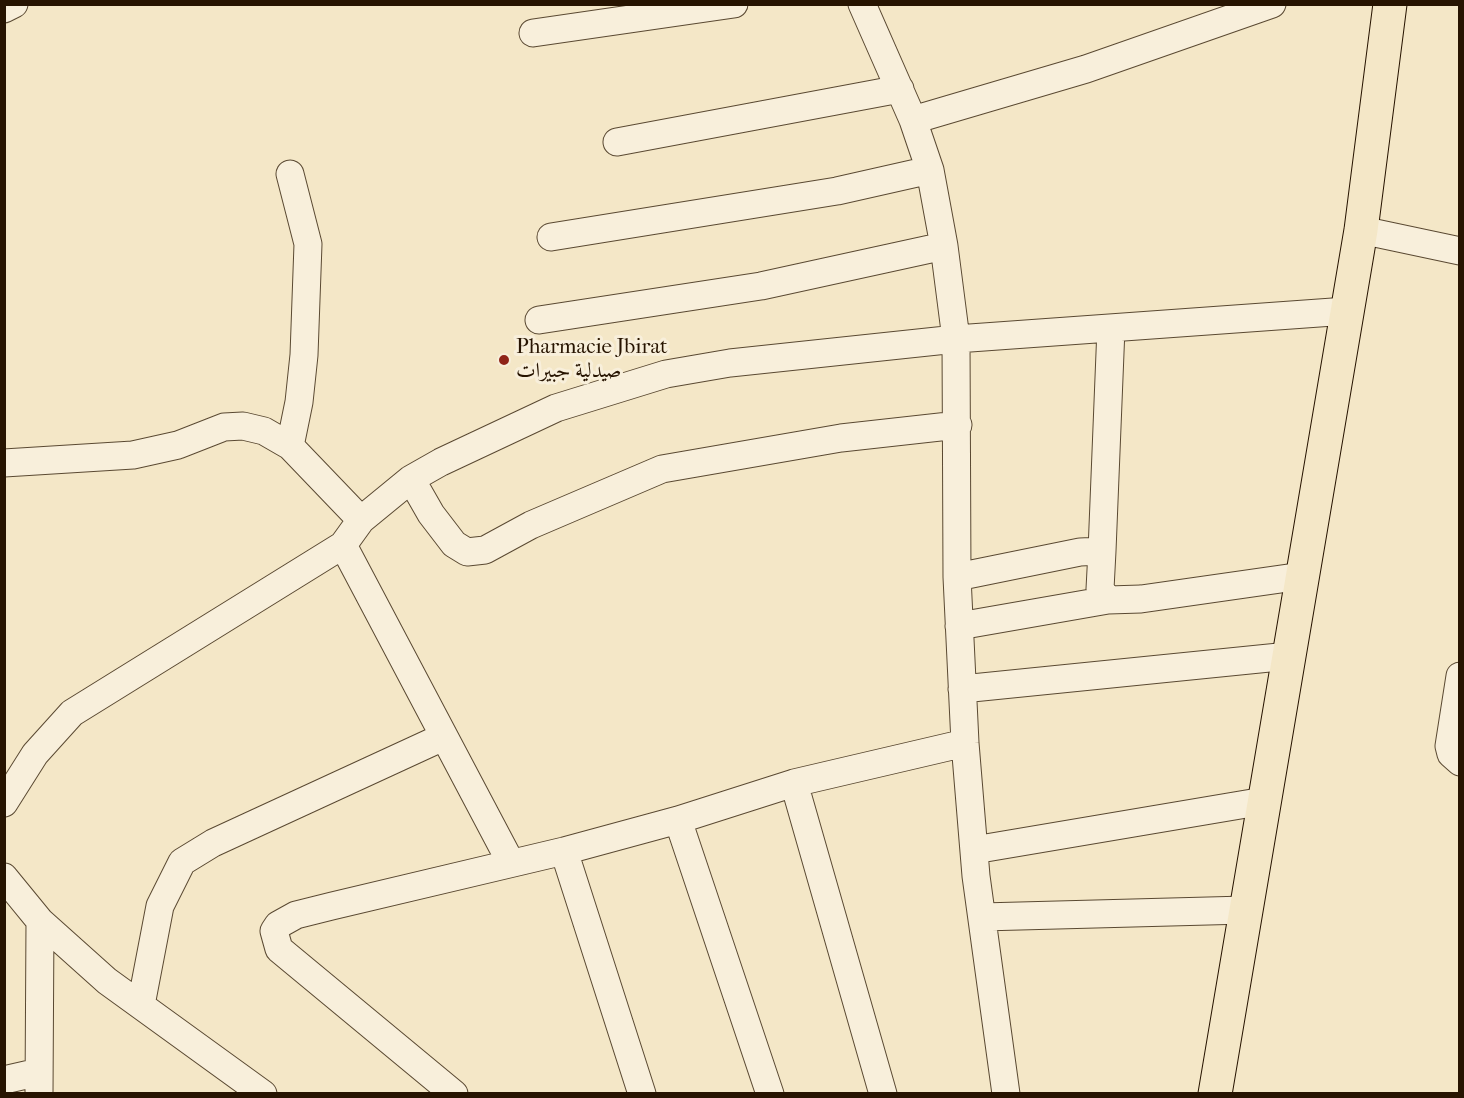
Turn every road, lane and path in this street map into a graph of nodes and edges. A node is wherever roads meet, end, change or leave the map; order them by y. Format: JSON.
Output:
{"nodes":[{"id":1,"x":14,"y":4,"type":"edge"},
{"id":2,"x":734,"y":4,"type":"edge"},
{"id":3,"x":862,"y":4,"type":"edge"},
{"id":4,"x":1272,"y":4,"type":"edge"},
{"id":5,"x":1390,"y":4,"type":"edge"},
{"id":6,"x":4,"y":9,"type":"edge"},
{"id":7,"x":533,"y":33,"type":"dead end"},
{"id":8,"x":900,"y":89,"type":"junction"},
{"id":9,"x":913,"y":120,"type":"junction"},
{"id":10,"x":617,"y":142,"type":"dead end"},
{"id":11,"x":930,"y":171,"type":"junction"},
{"id":12,"x":290,"y":174,"type":"dead end"},
{"id":13,"x":1361,"y":230,"type":"junction"},
{"id":14,"x":551,"y":237,"type":"dead end"},
{"id":15,"x":944,"y":246,"type":"junction"},
{"id":16,"x":1460,"y":251,"type":"edge"},
{"id":17,"x":1347,"y":311,"type":"junction"},
{"id":18,"x":539,"y":320,"type":"dead end"},
{"id":19,"x":1112,"y":328,"type":"junction"},
{"id":20,"x":956,"y":339,"type":"junction"},
{"id":21,"x":958,"y":425,"type":"junction"},
{"id":22,"x":290,"y":446,"type":"junction"},
{"id":23,"x":4,"y":463,"type":"edge"},
{"id":24,"x":411,"y":479,"type":"junction"},
{"id":25,"x":361,"y":520,"type":"junction"},
{"id":26,"x":343,"y":545,"type":"junction"},
{"id":27,"x":1102,"y":551,"type":"junction"},
{"id":28,"x":1302,"y":576,"type":"junction"},
{"id":29,"x":957,"y":578,"type":"junction"},
{"id":30,"x":1108,"y":600,"type":"junction"},
{"id":31,"x":959,"y":626,"type":"junction"},
{"id":32,"x":1288,"y":656,"type":"junction"},
{"id":33,"x":1460,"y":676,"type":"edge"},
{"id":34,"x":962,"y":689,"type":"junction"},
{"id":35,"x":443,"y":737,"type":"junction"},
{"id":36,"x":965,"y":743,"type":"junction"},
{"id":37,"x":1460,"y":762,"type":"edge"},
{"id":38,"x":794,"y":783,"type":"junction"},
{"id":39,"x":1264,"y":801,"type":"junction"},
{"id":40,"x":4,"y":803,"type":"edge"},
{"id":41,"x":678,"y":820,"type":"junction"},
{"id":42,"x":974,"y":850,"type":"junction"},
{"id":43,"x":564,"y":851,"type":"junction"},
{"id":44,"x":511,"y":863,"type":"junction"},
{"id":45,"x":4,"y":877,"type":"edge"},
{"id":46,"x":1246,"y":910,"type":"junction"},
{"id":47,"x":982,"y":917,"type":"junction"},
{"id":48,"x":40,"y":921,"type":"junction"},
{"id":49,"x":141,"y":1005,"type":"junction"},
{"id":50,"x":4,"y":1080,"type":"edge"},
{"id":51,"x":39,"y":1083,"type":"edge"},
{"id":52,"x":443,"y":1090,"type":"edge"},
{"id":53,"x":263,"y":1094,"type":"edge"},
{"id":54,"x":642,"y":1094,"type":"edge"},
{"id":55,"x":770,"y":1094,"type":"edge"},
{"id":56,"x":883,"y":1094,"type":"edge"},
{"id":57,"x":1006,"y":1094,"type":"edge"},
{"id":58,"x":1215,"y":1094,"type":"edge"}],
"edges":[{"from":1,"to":6,"type":"street"},
{"from":2,"to":7,"type":"street"},
{"from":3,"to":8,"type":"street"},
{"from":4,"to":9,"type":"street"},
{"from":5,"to":13,"type":"main road"},
{"from":8,"to":9,"type":"street"},
{"from":8,"to":10,"type":"street"},
{"from":9,"to":11,"type":"street"},
{"from":11,"to":14,"type":"street"},
{"from":11,"to":15,"type":"street"},
{"from":12,"to":22,"type":"street"},
{"from":13,"to":16,"type":"street"},
{"from":13,"to":17,"type":"main road"},
{"from":15,"to":18,"type":"street"},
{"from":15,"to":20,"type":"street"},
{"from":17,"to":19,"type":"street"},
{"from":17,"to":28,"type":"main road"},
{"from":19,"to":20,"type":"street"},
{"from":19,"to":27,"type":"street"},
{"from":20,"to":21,"type":"street"},
{"from":20,"to":24,"type":"street"},
{"from":21,"to":24,"type":"street"},
{"from":21,"to":29,"type":"street"},
{"from":22,"to":23,"type":"street"},
{"from":22,"to":25,"type":"street"},
{"from":24,"to":25,"type":"street"},
{"from":25,"to":26,"type":"street"},
{"from":26,"to":35,"type":"street"},
{"from":26,"to":40,"type":"street"},
{"from":27,"to":29,"type":"street"},
{"from":27,"to":30,"type":"street"},
{"from":28,"to":30,"type":"street"},
{"from":28,"to":32,"type":"main road"},
{"from":29,"to":31,"type":"street"},
{"from":30,"to":31,"type":"street"},
{"from":31,"to":34,"type":"street"},
{"from":32,"to":34,"type":"street"},
{"from":32,"to":39,"type":"main road"},
{"from":33,"to":37,"type":"street"},
{"from":34,"to":36,"type":"street"},
{"from":35,"to":44,"type":"street"},
{"from":35,"to":49,"type":"street"},
{"from":36,"to":38,"type":"street"},
{"from":36,"to":42,"type":"street"},
{"from":38,"to":41,"type":"street"},
{"from":38,"to":56,"type":"street"},
{"from":39,"to":42,"type":"street"},
{"from":39,"to":46,"type":"main road"},
{"from":41,"to":43,"type":"street"},
{"from":41,"to":55,"type":"street"},
{"from":42,"to":47,"type":"street"},
{"from":43,"to":44,"type":"street"},
{"from":43,"to":54,"type":"street"},
{"from":44,"to":52,"type":"street"},
{"from":45,"to":48,"type":"street"},
{"from":46,"to":47,"type":"street"},
{"from":46,"to":58,"type":"main road"},
{"from":47,"to":57,"type":"street"},
{"from":48,"to":49,"type":"street"},
{"from":48,"to":51,"type":"street"},
{"from":49,"to":53,"type":"street"},
{"from":50,"to":51,"type":"street"}]}
